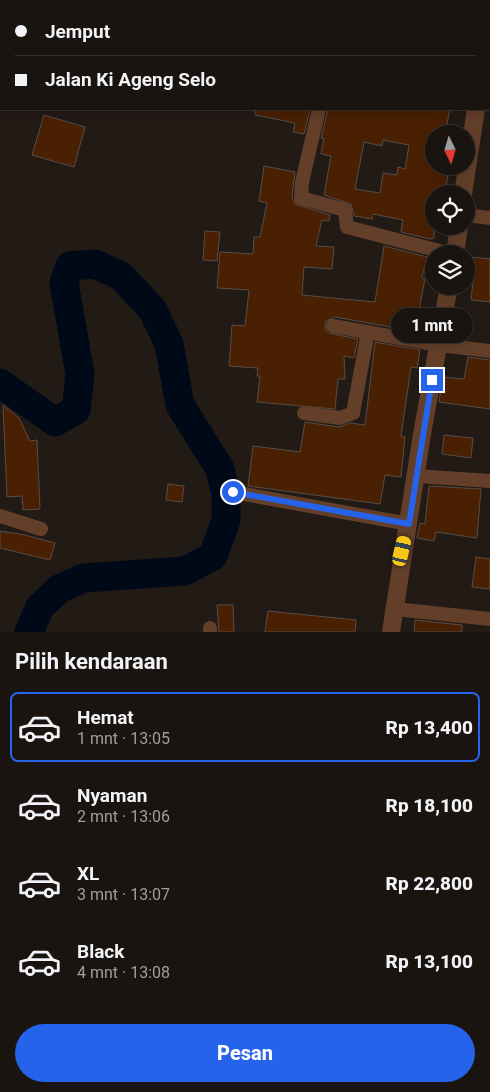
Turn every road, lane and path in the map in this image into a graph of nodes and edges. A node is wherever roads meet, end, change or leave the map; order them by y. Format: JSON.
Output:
{"nodes":[{"id":1,"x":319,"y":110,"type":"edge"},
{"id":2,"x":476,"y":110,"type":"edge"},
{"id":3,"x":465,"y":185,"type":"edge"},
{"id":4,"x":475,"y":216,"type":"edge"},
{"id":5,"x":490,"y":218,"type":"edge"},
{"id":6,"x":425,"y":247,"type":"edge"},
{"id":7,"x":447,"y":295,"type":"edge"},
{"id":8,"x":333,"y":326,"type":"dead end"},
{"id":9,"x":368,"y":332,"type":"junction"},
{"id":10,"x":438,"y":345,"type":"junction"},
{"id":11,"x":490,"y":350,"type":"edge"},
{"id":12,"x":304,"y":413,"type":"dead end"},
{"id":13,"x":416,"y":476,"type":"junction"},
{"id":14,"x":490,"y":481,"type":"edge"},
{"id":15,"x":233,"y":492,"type":"dead end"},
{"id":16,"x":0,"y":516,"type":"edge"},
{"id":17,"x":409,"y":524,"type":"junction"},
{"id":18,"x":41,"y":529,"type":"dead end"},
{"id":19,"x":395,"y":609,"type":"junction"},
{"id":20,"x":490,"y":619,"type":"edge"},
{"id":21,"x":391,"y":632,"type":"edge"}],
"edges":[{"from":1,"to":6,"type":"street"},
{"from":2,"to":3,"type":"street"},
{"from":4,"to":5,"type":"street"},
{"from":7,"to":10,"type":"street"},
{"from":8,"to":9,"type":"street"},
{"from":9,"to":10,"type":"street"},
{"from":9,"to":12,"type":"street"},
{"from":10,"to":11,"type":"street"},
{"from":10,"to":13,"type":"street"},
{"from":13,"to":14,"type":"street"},
{"from":13,"to":17,"type":"street"},
{"from":15,"to":17,"type":"street"},
{"from":16,"to":18,"type":"street"},
{"from":17,"to":19,"type":"street"},
{"from":19,"to":20,"type":"street"},
{"from":19,"to":21,"type":"street"}]}
